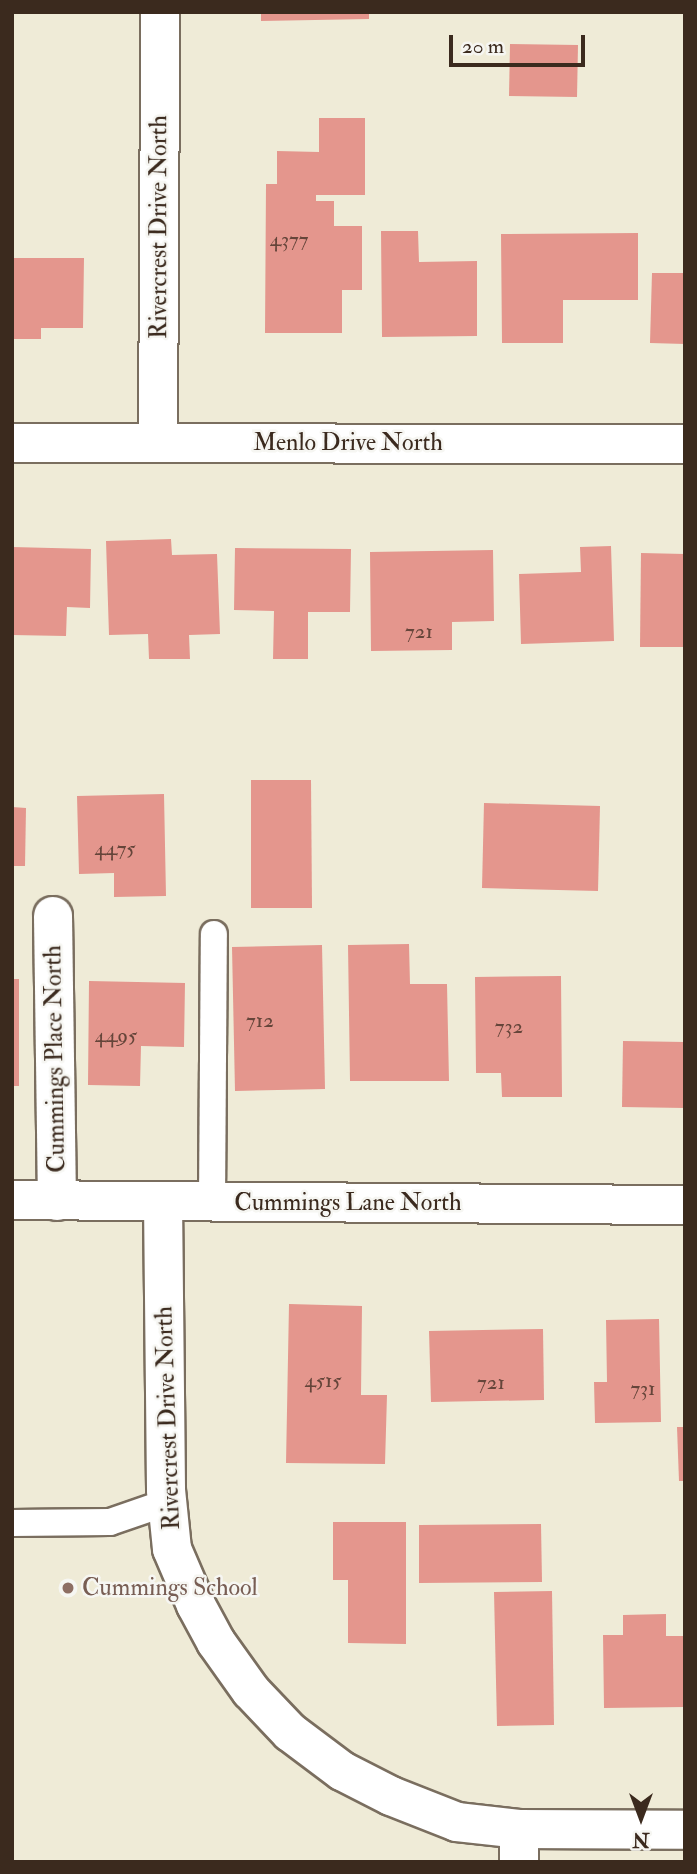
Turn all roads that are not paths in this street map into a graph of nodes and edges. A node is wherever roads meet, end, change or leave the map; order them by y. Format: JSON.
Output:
{"nodes":[{"id":1,"x":160,"y":12,"type":"edge"},
{"id":2,"x":158,"y":442,"type":"junction"},
{"id":3,"x":12,"y":443,"type":"edge"},
{"id":4,"x":685,"y":444,"type":"edge"},
{"id":5,"x":53,"y":916,"type":"dead end"},
{"id":6,"x":214,"y":934,"type":"dead end"},
{"id":7,"x":12,"y":1200,"type":"edge"},
{"id":8,"x":57,"y":1201,"type":"junction"},
{"id":9,"x":163,"y":1201,"type":"junction"},
{"id":10,"x":212,"y":1202,"type":"junction"},
{"id":11,"x":685,"y":1205,"type":"edge"},
{"id":12,"x":167,"y":1502,"type":"junction"},
{"id":13,"x":12,"y":1523,"type":"edge"},
{"id":14,"x":685,"y":1830,"type":"edge"},
{"id":15,"x":519,"y":1846,"type":"edge"}],
"edges":[{"from":1,"to":2,"type":"street","name":"Rivercrest Drive North"},
{"from":2,"to":3,"type":"street","name":"Menlo Drive North"},
{"from":2,"to":4,"type":"street","name":"Menlo Drive North"},
{"from":5,"to":8,"type":"street","name":"Cummings Place North"},
{"from":6,"to":10,"type":"lane"},
{"from":7,"to":8,"type":"street","name":"Cummings Lane North"},
{"from":8,"to":9,"type":"street","name":"Cummings Lane North"},
{"from":9,"to":10,"type":"street","name":"Cummings Lane North"},
{"from":9,"to":12,"type":"street","name":"Rivercrest Drive North"},
{"from":10,"to":11,"type":"street","name":"Cummings Lane North"},
{"from":12,"to":13,"type":"lane"},
{"from":12,"to":15,"type":"street","name":"Rivercrest Drive North"},
{"from":14,"to":15,"type":"street","name":"Rivercrest Drive North"}]}
